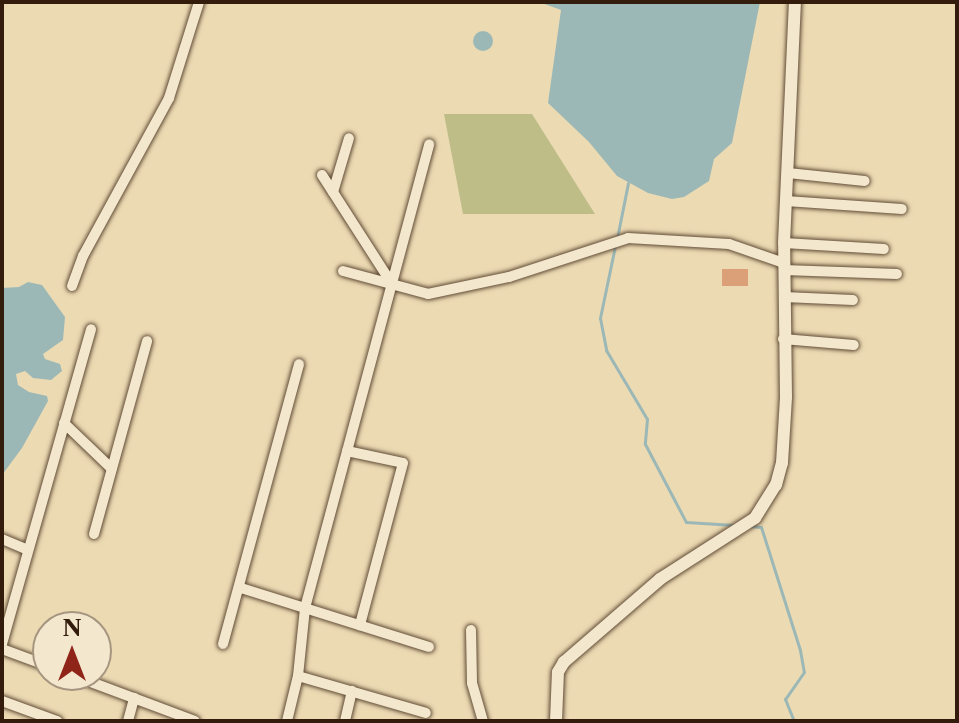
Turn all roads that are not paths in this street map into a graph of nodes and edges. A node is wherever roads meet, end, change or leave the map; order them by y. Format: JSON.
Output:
{"nodes":[{"id":1,"x":199,"y":2,"type":"edge"},
{"id":2,"x":795,"y":2,"type":"edge"},
{"id":3,"x":349,"y":138,"type":"dead end"},
{"id":4,"x":429,"y":144,"type":"dead end"},
{"id":5,"x":788,"y":173,"type":"junction"},
{"id":6,"x":322,"y":175,"type":"dead end"},
{"id":7,"x":865,"y":181,"type":"dead end"},
{"id":8,"x":333,"y":192,"type":"junction"},
{"id":9,"x":786,"y":201,"type":"junction"},
{"id":10,"x":902,"y":209,"type":"dead end"},
{"id":11,"x":784,"y":243,"type":"junction"},
{"id":12,"x":884,"y":249,"type":"dead end"},
{"id":13,"x":784,"y":267,"type":"junction"},
{"id":14,"x":343,"y":271,"type":"dead end"},
{"id":15,"x":897,"y":274,"type":"dead end"},
{"id":16,"x":392,"y":284,"type":"junction"},
{"id":17,"x":72,"y":286,"type":"dead end"},
{"id":18,"x":784,"y":297,"type":"junction"},
{"id":19,"x":853,"y":300,"type":"dead end"},
{"id":20,"x":91,"y":329,"type":"dead end"},
{"id":21,"x":783,"y":339,"type":"junction"},
{"id":22,"x":147,"y":341,"type":"dead end"},
{"id":23,"x":854,"y":345,"type":"dead end"},
{"id":24,"x":299,"y":364,"type":"dead end"},
{"id":25,"x":64,"y":423,"type":"junction"},
{"id":26,"x":347,"y":451,"type":"junction"},
{"id":27,"x":112,"y":469,"type":"junction"},
{"id":28,"x":94,"y":534,"type":"dead end"},
{"id":29,"x":2,"y":539,"type":"edge"},
{"id":30,"x":28,"y":550,"type":"junction"},
{"id":31,"x":241,"y":588,"type":"junction"},
{"id":32,"x":2,"y":591,"type":"edge"},
{"id":33,"x":15,"y":596,"type":"junction"},
{"id":34,"x":305,"y":608,"type":"junction"},
{"id":35,"x":360,"y":625,"type":"junction"},
{"id":36,"x":471,"y":630,"type":"dead end"},
{"id":37,"x":223,"y":644,"type":"dead end"},
{"id":38,"x":2,"y":646,"type":"edge"},
{"id":39,"x":429,"y":647,"type":"dead end"},
{"id":40,"x":32,"y":659,"type":"edge"},
{"id":41,"x":298,"y":676,"type":"junction"},
{"id":42,"x":112,"y":690,"type":"edge"},
{"id":43,"x":352,"y":691,"type":"junction"},
{"id":44,"x":134,"y":698,"type":"junction"},
{"id":45,"x":2,"y":701,"type":"edge"},
{"id":46,"x":426,"y":713,"type":"dead end"},
{"id":47,"x":177,"y":718,"type":"edge"},
{"id":48,"x":57,"y":721,"type":"edge"},
{"id":49,"x":128,"y":721,"type":"edge"},
{"id":50,"x":195,"y":721,"type":"edge"},
{"id":51,"x":287,"y":721,"type":"edge"},
{"id":52,"x":345,"y":721,"type":"edge"},
{"id":53,"x":483,"y":721,"type":"edge"},
{"id":54,"x":556,"y":721,"type":"edge"}],
"edges":[{"from":1,"to":17,"type":"street"},
{"from":2,"to":5,"type":"street"},
{"from":3,"to":8,"type":"street"},
{"from":4,"to":16,"type":"street"},
{"from":5,"to":7,"type":"street"},
{"from":5,"to":9,"type":"street"},
{"from":6,"to":8,"type":"street"},
{"from":8,"to":16,"type":"street"},
{"from":9,"to":10,"type":"street"},
{"from":9,"to":11,"type":"street"},
{"from":11,"to":12,"type":"street"},
{"from":11,"to":13,"type":"street"},
{"from":13,"to":15,"type":"street"},
{"from":13,"to":16,"type":"street"},
{"from":13,"to":18,"type":"street"},
{"from":14,"to":16,"type":"street"},
{"from":16,"to":26,"type":"street"},
{"from":18,"to":19,"type":"street"},
{"from":18,"to":21,"type":"street"},
{"from":20,"to":25,"type":"street"},
{"from":21,"to":23,"type":"street"},
{"from":21,"to":54,"type":"street"},
{"from":22,"to":27,"type":"street"},
{"from":24,"to":31,"type":"street"},
{"from":25,"to":27,"type":"street"},
{"from":25,"to":30,"type":"street"},
{"from":26,"to":34,"type":"street"},
{"from":26,"to":35,"type":"street"},
{"from":27,"to":28,"type":"street"},
{"from":29,"to":30,"type":"street"},
{"from":30,"to":33,"type":"street"},
{"from":31,"to":34,"type":"street"},
{"from":31,"to":37,"type":"street"},
{"from":32,"to":33,"type":"street"},
{"from":33,"to":38,"type":"street"},
{"from":34,"to":35,"type":"street"},
{"from":34,"to":41,"type":"street"},
{"from":35,"to":39,"type":"street"},
{"from":36,"to":53,"type":"street"},
{"from":38,"to":40,"type":"street"},
{"from":41,"to":43,"type":"street"},
{"from":41,"to":51,"type":"street"},
{"from":42,"to":44,"type":"street"},
{"from":43,"to":46,"type":"street"},
{"from":43,"to":52,"type":"street"},
{"from":44,"to":47,"type":"street"},
{"from":44,"to":49,"type":"street"},
{"from":45,"to":48,"type":"street"},
{"from":47,"to":50,"type":"street"}]}
